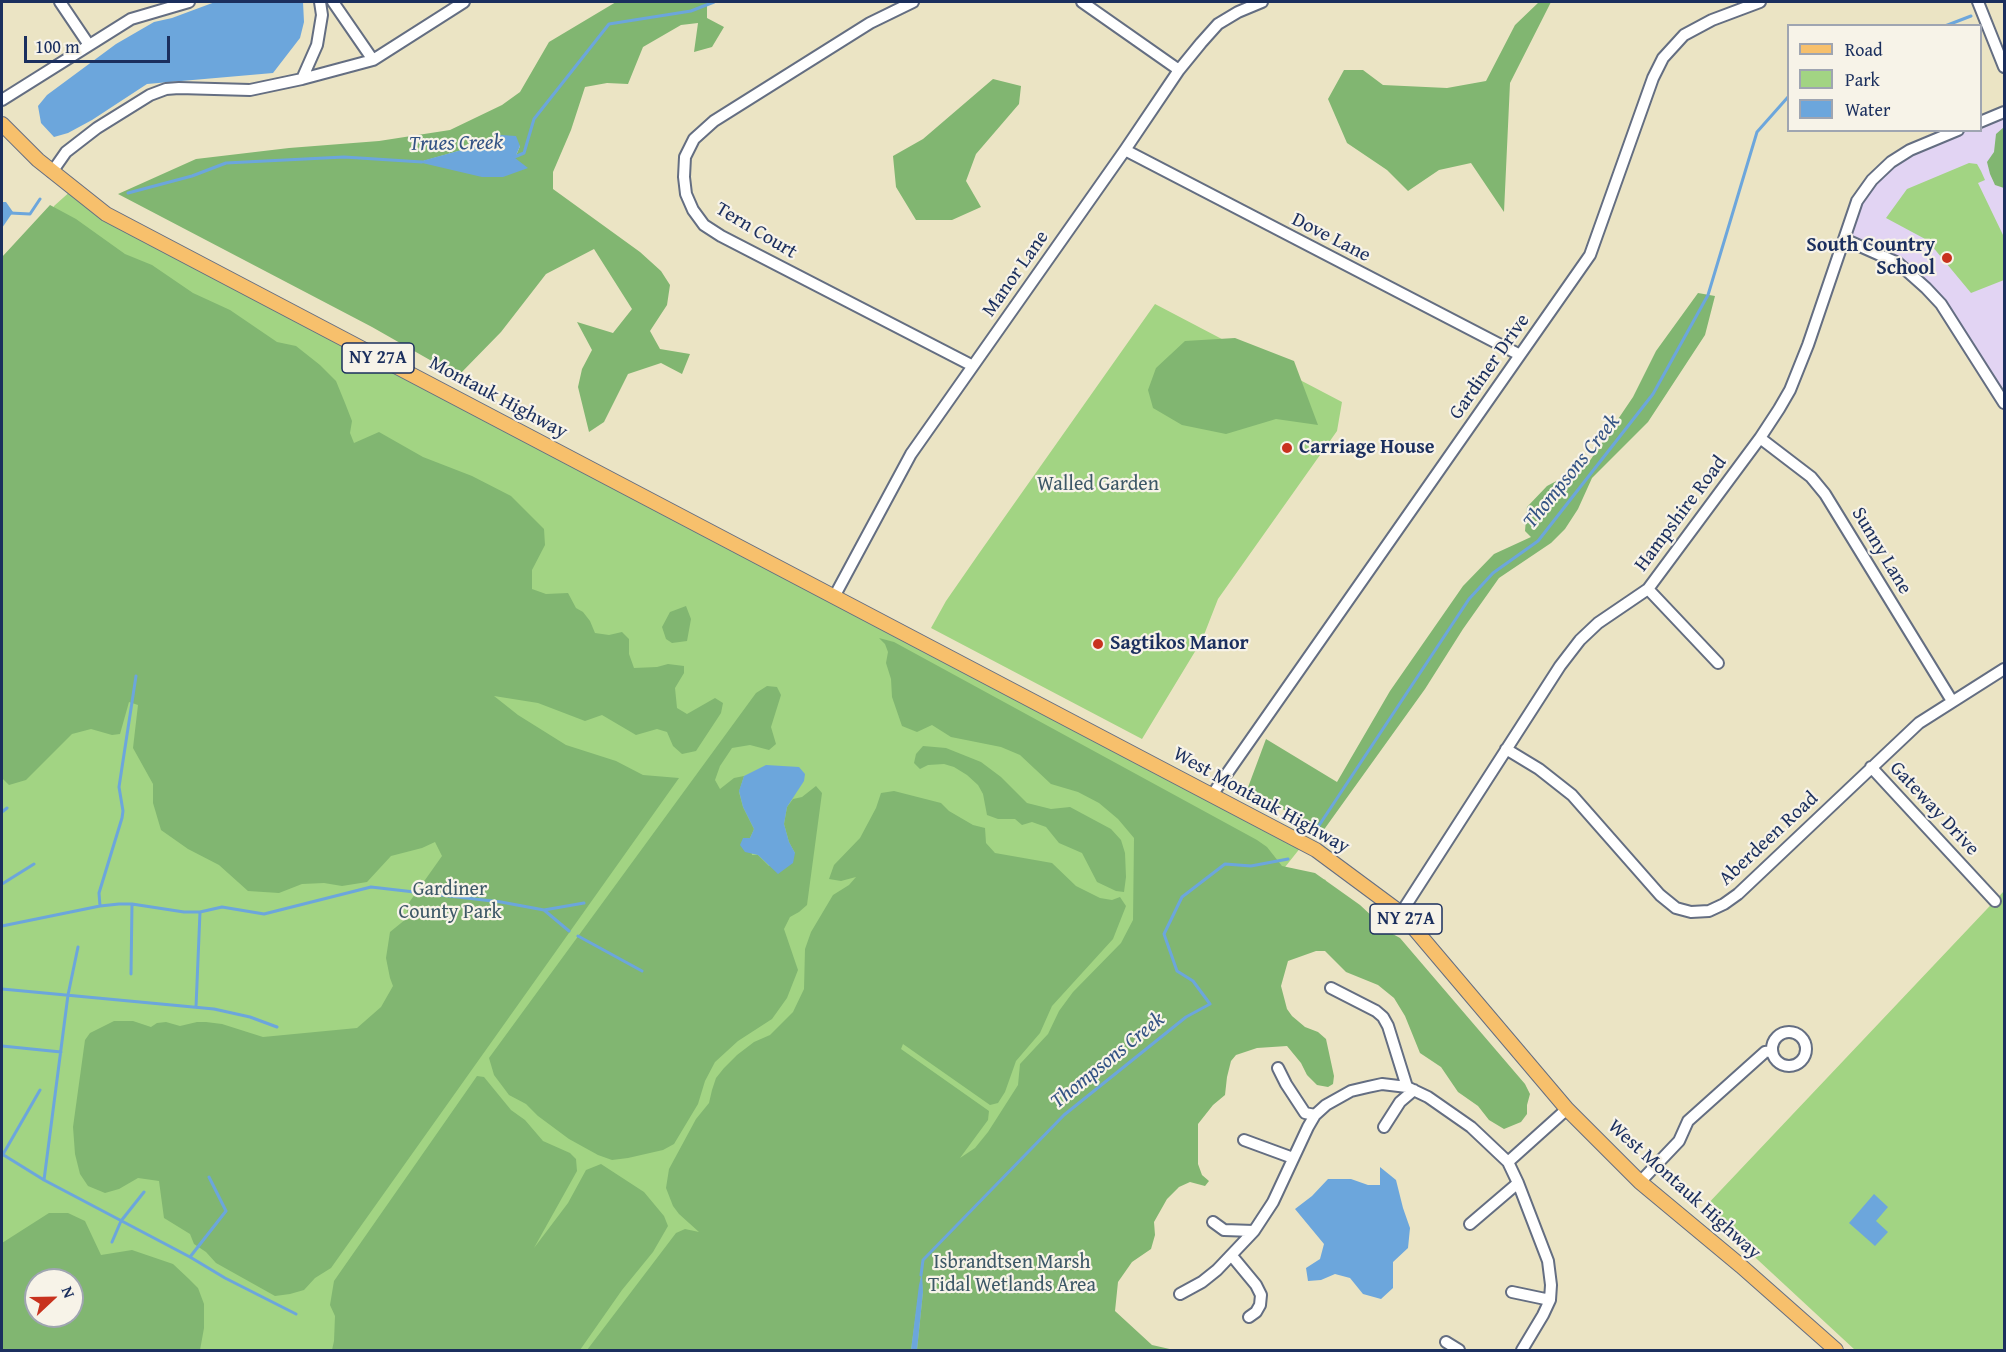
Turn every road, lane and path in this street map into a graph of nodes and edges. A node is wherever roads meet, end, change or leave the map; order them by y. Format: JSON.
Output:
{"nodes":[{"id":1,"x":60,"y":2,"type":"edge"},
{"id":2,"x":189,"y":2,"type":"edge"},
{"id":3,"x":320,"y":2,"type":"edge"},
{"id":4,"x":333,"y":2,"type":"edge"},
{"id":5,"x":464,"y":2,"type":"edge"},
{"id":6,"x":913,"y":2,"type":"edge"},
{"id":7,"x":1082,"y":2,"type":"edge"},
{"id":8,"x":1262,"y":2,"type":"edge"},
{"id":9,"x":1760,"y":2,"type":"edge"},
{"id":10,"x":1978,"y":2,"type":"edge"},
{"id":11,"x":89,"y":45,"type":"junction"},
{"id":12,"x":373,"y":60,"type":"junction"},
{"id":13,"x":2004,"y":67,"type":"edge"},
{"id":14,"x":1179,"y":70,"type":"junction"},
{"id":15,"x":302,"y":79,"type":"junction"},
{"id":16,"x":2,"y":100,"type":"edge"},
{"id":17,"x":2004,"y":112,"type":"edge"},
{"id":18,"x":1982,"y":121,"type":"edge"},
{"id":19,"x":2,"y":124,"type":"edge"},
{"id":20,"x":1953,"y":132,"type":"edge"},
{"id":21,"x":1125,"y":150,"type":"junction"},
{"id":22,"x":52,"y":172,"type":"junction"},
{"id":23,"x":1844,"y":239,"type":"junction"},
{"id":24,"x":1520,"y":356,"type":"junction"},
{"id":25,"x":972,"y":366,"type":"junction"},
{"id":26,"x":2004,"y":404,"type":"edge"},
{"id":27,"x":1760,"y":438,"type":"junction"},
{"id":28,"x":1648,"y":589,"type":"junction"},
{"id":29,"x":834,"y":597,"type":"junction"},
{"id":30,"x":1718,"y":663,"type":"dead end"},
{"id":31,"x":2004,"y":669,"type":"edge"},
{"id":32,"x":1952,"y":701,"type":"junction"},
{"id":33,"x":1506,"y":749,"type":"junction"},
{"id":34,"x":1871,"y":767,"type":"junction"},
{"id":35,"x":1212,"y":795,"type":"junction"},
{"id":36,"x":1995,"y":901,"type":"dead end"},
{"id":37,"x":1401,"y":913,"type":"junction"},
{"id":38,"x":1331,"y":988,"type":"dead end"},
{"id":39,"x":1772,"y":1051,"type":"dead end"},
{"id":40,"x":1278,"y":1068,"type":"dead end"},
{"id":41,"x":1411,"y":1089,"type":"junction"},
{"id":42,"x":1567,"y":1109,"type":"junction"},
{"id":43,"x":1316,"y":1115,"type":"junction"},
{"id":44,"x":1384,"y":1127,"type":"dead end"},
{"id":45,"x":1244,"y":1140,"type":"dead end"},
{"id":46,"x":1293,"y":1158,"type":"junction"},
{"id":47,"x":1508,"y":1162,"type":"junction"},
{"id":48,"x":1640,"y":1182,"type":"junction"},
{"id":49,"x":1518,"y":1183,"type":"junction"},
{"id":50,"x":1213,"y":1222,"type":"dead end"},
{"id":51,"x":1470,"y":1224,"type":"dead end"},
{"id":52,"x":1254,"y":1231,"type":"junction"},
{"id":53,"x":1232,"y":1256,"type":"junction"},
{"id":54,"x":1512,"y":1292,"type":"dead end"},
{"id":55,"x":1180,"y":1294,"type":"dead end"},
{"id":56,"x":1550,"y":1300,"type":"junction"},
{"id":57,"x":1249,"y":1317,"type":"dead end"},
{"id":58,"x":1446,"y":1342,"type":"dead end"},
{"id":59,"x":1458,"y":1350,"type":"edge"},
{"id":60,"x":1522,"y":1350,"type":"edge"},
{"id":61,"x":1836,"y":1350,"type":"edge"}],
"edges":[{"from":1,"to":11,"type":"street"},
{"from":2,"to":11,"type":"street"},
{"from":3,"to":15,"type":"street"},
{"from":4,"to":12,"type":"street"},
{"from":5,"to":12,"type":"street"},
{"from":6,"to":25,"type":"street","name":"Tern Court"},
{"from":7,"to":14,"type":"street"},
{"from":8,"to":14,"type":"street","name":"Manor Lane"},
{"from":9,"to":24,"type":"street","name":"Gardiner Drive"},
{"from":10,"to":13,"type":"street"},
{"from":11,"to":16,"type":"street"},
{"from":12,"to":15,"type":"street"},
{"from":14,"to":21,"type":"street","name":"Manor Lane"},
{"from":15,"to":22,"type":"street"},
{"from":17,"to":18,"type":"street"},
{"from":19,"to":22,"type":"main road","name":"Montauk Highway","number":"NY 27A"},
{"from":20,"to":23,"type":"street","name":"Hampshire Road"},
{"from":21,"to":24,"type":"street","name":"Dove Lane"},
{"from":21,"to":25,"type":"street","name":"Manor Lane"},
{"from":22,"to":29,"type":"main road","name":"Montauk Highway","number":"NY 27A"},
{"from":23,"to":26,"type":"street"},
{"from":23,"to":27,"type":"street","name":"Hampshire Road"},
{"from":24,"to":35,"type":"street","name":"Gardiner Drive"},
{"from":25,"to":29,"type":"street","name":"Manor Lane"},
{"from":27,"to":28,"type":"street","name":"Hampshire Road"},
{"from":27,"to":32,"type":"street","name":"Sunny Lane"},
{"from":28,"to":30,"type":"street"},
{"from":28,"to":33,"type":"street","name":"Hampshire Road"},
{"from":29,"to":35,"type":"main road","name":"West Montauk Highway","number":"NY 27A"},
{"from":31,"to":32,"type":"street","name":"Aberdeen Road"},
{"from":32,"to":34,"type":"street","name":"Aberdeen Road"},
{"from":33,"to":34,"type":"street","name":"Aberdeen Road"},
{"from":33,"to":37,"type":"street","name":"Hampshire Road"},
{"from":34,"to":36,"type":"street","name":"Gateway Drive"},
{"from":35,"to":37,"type":"main road","name":"West Montauk Highway","number":"NY 27A"},
{"from":37,"to":42,"type":"main road","name":"West Montauk Highway","number":"NY 27A"},
{"from":38,"to":41,"type":"street"},
{"from":39,"to":48,"type":"street"},
{"from":40,"to":43,"type":"street"},
{"from":41,"to":43,"type":"street"},
{"from":41,"to":44,"type":"street"},
{"from":41,"to":47,"type":"street"},
{"from":42,"to":47,"type":"street"},
{"from":42,"to":48,"type":"main road","name":"West Montauk Highway","number":"NY 27A"},
{"from":43,"to":46,"type":"street"},
{"from":45,"to":46,"type":"street"},
{"from":46,"to":52,"type":"street"},
{"from":47,"to":49,"type":"street"},
{"from":48,"to":61,"type":"main road","name":"West Montauk Highway","number":"NY 27A"},
{"from":49,"to":51,"type":"street"},
{"from":49,"to":56,"type":"street"},
{"from":50,"to":52,"type":"street"},
{"from":52,"to":53,"type":"street"},
{"from":53,"to":55,"type":"street"},
{"from":53,"to":57,"type":"street"},
{"from":54,"to":56,"type":"street"},
{"from":56,"to":60,"type":"street"},
{"from":58,"to":59,"type":"street"}]}
